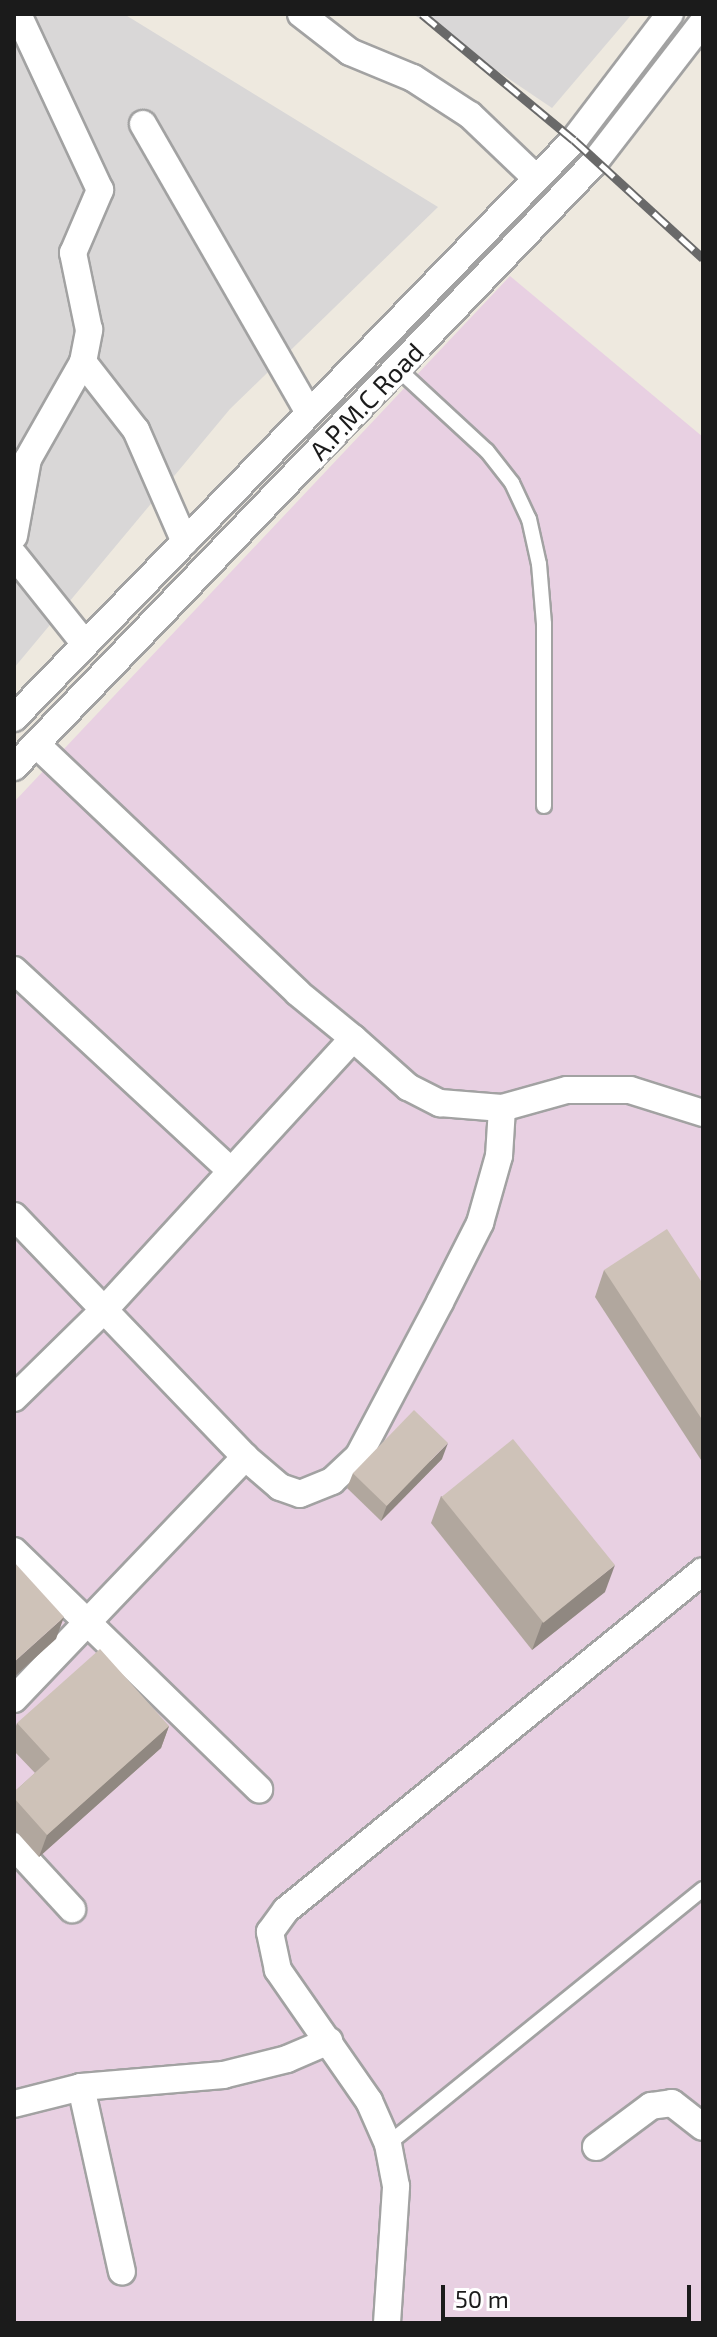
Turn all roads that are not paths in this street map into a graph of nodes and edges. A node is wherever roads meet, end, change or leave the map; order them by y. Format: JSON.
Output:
{"nodes":[{"id":1,"x":18,"y":14,"type":"edge"},
{"id":2,"x":301,"y":14,"type":"edge"},
{"id":3,"x":670,"y":14,"type":"edge"},
{"id":4,"x":703,"y":22,"type":"edge"},
{"id":5,"x":143,"y":124,"type":"dead end"},
{"id":6,"x":536,"y":178,"type":"junction"},
{"id":7,"x":83,"y":362,"type":"junction"},
{"id":8,"x":398,"y":369,"type":"junction"},
{"id":9,"x":309,"y":413,"type":"junction"},
{"id":10,"x":14,"y":536,"type":"edge"},
{"id":11,"x":185,"y":542,"type":"junction"},
{"id":12,"x":14,"y":555,"type":"edge"},
{"id":13,"x":85,"y":644,"type":"junction"},
{"id":14,"x":14,"y":718,"type":"edge"},
{"id":15,"x":36,"y":744,"type":"junction"},
{"id":16,"x":14,"y":767,"type":"edge"},
{"id":17,"x":544,"y":806,"type":"dead end"},
{"id":18,"x":14,"y":970,"type":"edge"},
{"id":19,"x":353,"y":1038,"type":"junction"},
{"id":20,"x":502,"y":1108,"type":"junction"},
{"id":21,"x":703,"y":1113,"type":"edge"},
{"id":22,"x":230,"y":1170,"type":"junction"},
{"id":23,"x":14,"y":1216,"type":"edge"},
{"id":24,"x":105,"y":1309,"type":"junction"},
{"id":25,"x":14,"y":1398,"type":"edge"},
{"id":26,"x":245,"y":1457,"type":"junction"},
{"id":27,"x":14,"y":1551,"type":"edge"},
{"id":28,"x":703,"y":1571,"type":"edge"},
{"id":29,"x":89,"y":1625,"type":"junction"},
{"id":30,"x":14,"y":1699,"type":"edge"},
{"id":31,"x":259,"y":1789,"type":"dead end"},
{"id":32,"x":14,"y":1846,"type":"edge"},
{"id":33,"x":703,"y":1889,"type":"edge"},
{"id":34,"x":72,"y":1909,"type":"dead end"},
{"id":35,"x":329,"y":2041,"type":"junction"},
{"id":36,"x":81,"y":2087,"type":"junction"},
{"id":37,"x":14,"y":2104,"type":"edge"},
{"id":38,"x":703,"y":2127,"type":"edge"},
{"id":39,"x":388,"y":2144,"type":"junction"},
{"id":40,"x":596,"y":2147,"type":"dead end"},
{"id":41,"x":122,"y":2272,"type":"dead end"},
{"id":42,"x":387,"y":2323,"type":"edge"}],
"edges":[{"from":1,"to":7,"type":"street"},
{"from":2,"to":6,"type":"street"},
{"from":3,"to":6,"type":"street","name":"A.P.M.C Road"},
{"from":4,"to":8,"type":"street","name":"A.P.M.C Road"},
{"from":5,"to":9,"type":"street"},
{"from":6,"to":9,"type":"street","name":"A.P.M.C Road"},
{"from":7,"to":10,"type":"street"},
{"from":7,"to":11,"type":"street"},
{"from":8,"to":15,"type":"street","name":"A.P.M.C Road"},
{"from":8,"to":17,"type":"lane"},
{"from":9,"to":11,"type":"street","name":"A.P.M.C Road"},
{"from":11,"to":13,"type":"street","name":"A.P.M.C Road"},
{"from":12,"to":13,"type":"street"},
{"from":13,"to":14,"type":"street","name":"A.P.M.C Road"},
{"from":15,"to":16,"type":"street","name":"A.P.M.C Road"},
{"from":15,"to":19,"type":"street"},
{"from":18,"to":22,"type":"street"},
{"from":19,"to":20,"type":"street"},
{"from":19,"to":22,"type":"street"},
{"from":20,"to":21,"type":"street"},
{"from":20,"to":26,"type":"street"},
{"from":22,"to":24,"type":"street"},
{"from":23,"to":24,"type":"street"},
{"from":24,"to":25,"type":"street"},
{"from":24,"to":26,"type":"street"},
{"from":26,"to":29,"type":"street"},
{"from":27,"to":29,"type":"street"},
{"from":28,"to":35,"type":"street"},
{"from":29,"to":30,"type":"street"},
{"from":29,"to":31,"type":"street"},
{"from":32,"to":34,"type":"street"},
{"from":33,"to":39,"type":"lane"},
{"from":35,"to":36,"type":"street"},
{"from":35,"to":39,"type":"street"},
{"from":36,"to":37,"type":"street"},
{"from":36,"to":41,"type":"street"},
{"from":38,"to":40,"type":"street"},
{"from":39,"to":42,"type":"street"}]}
